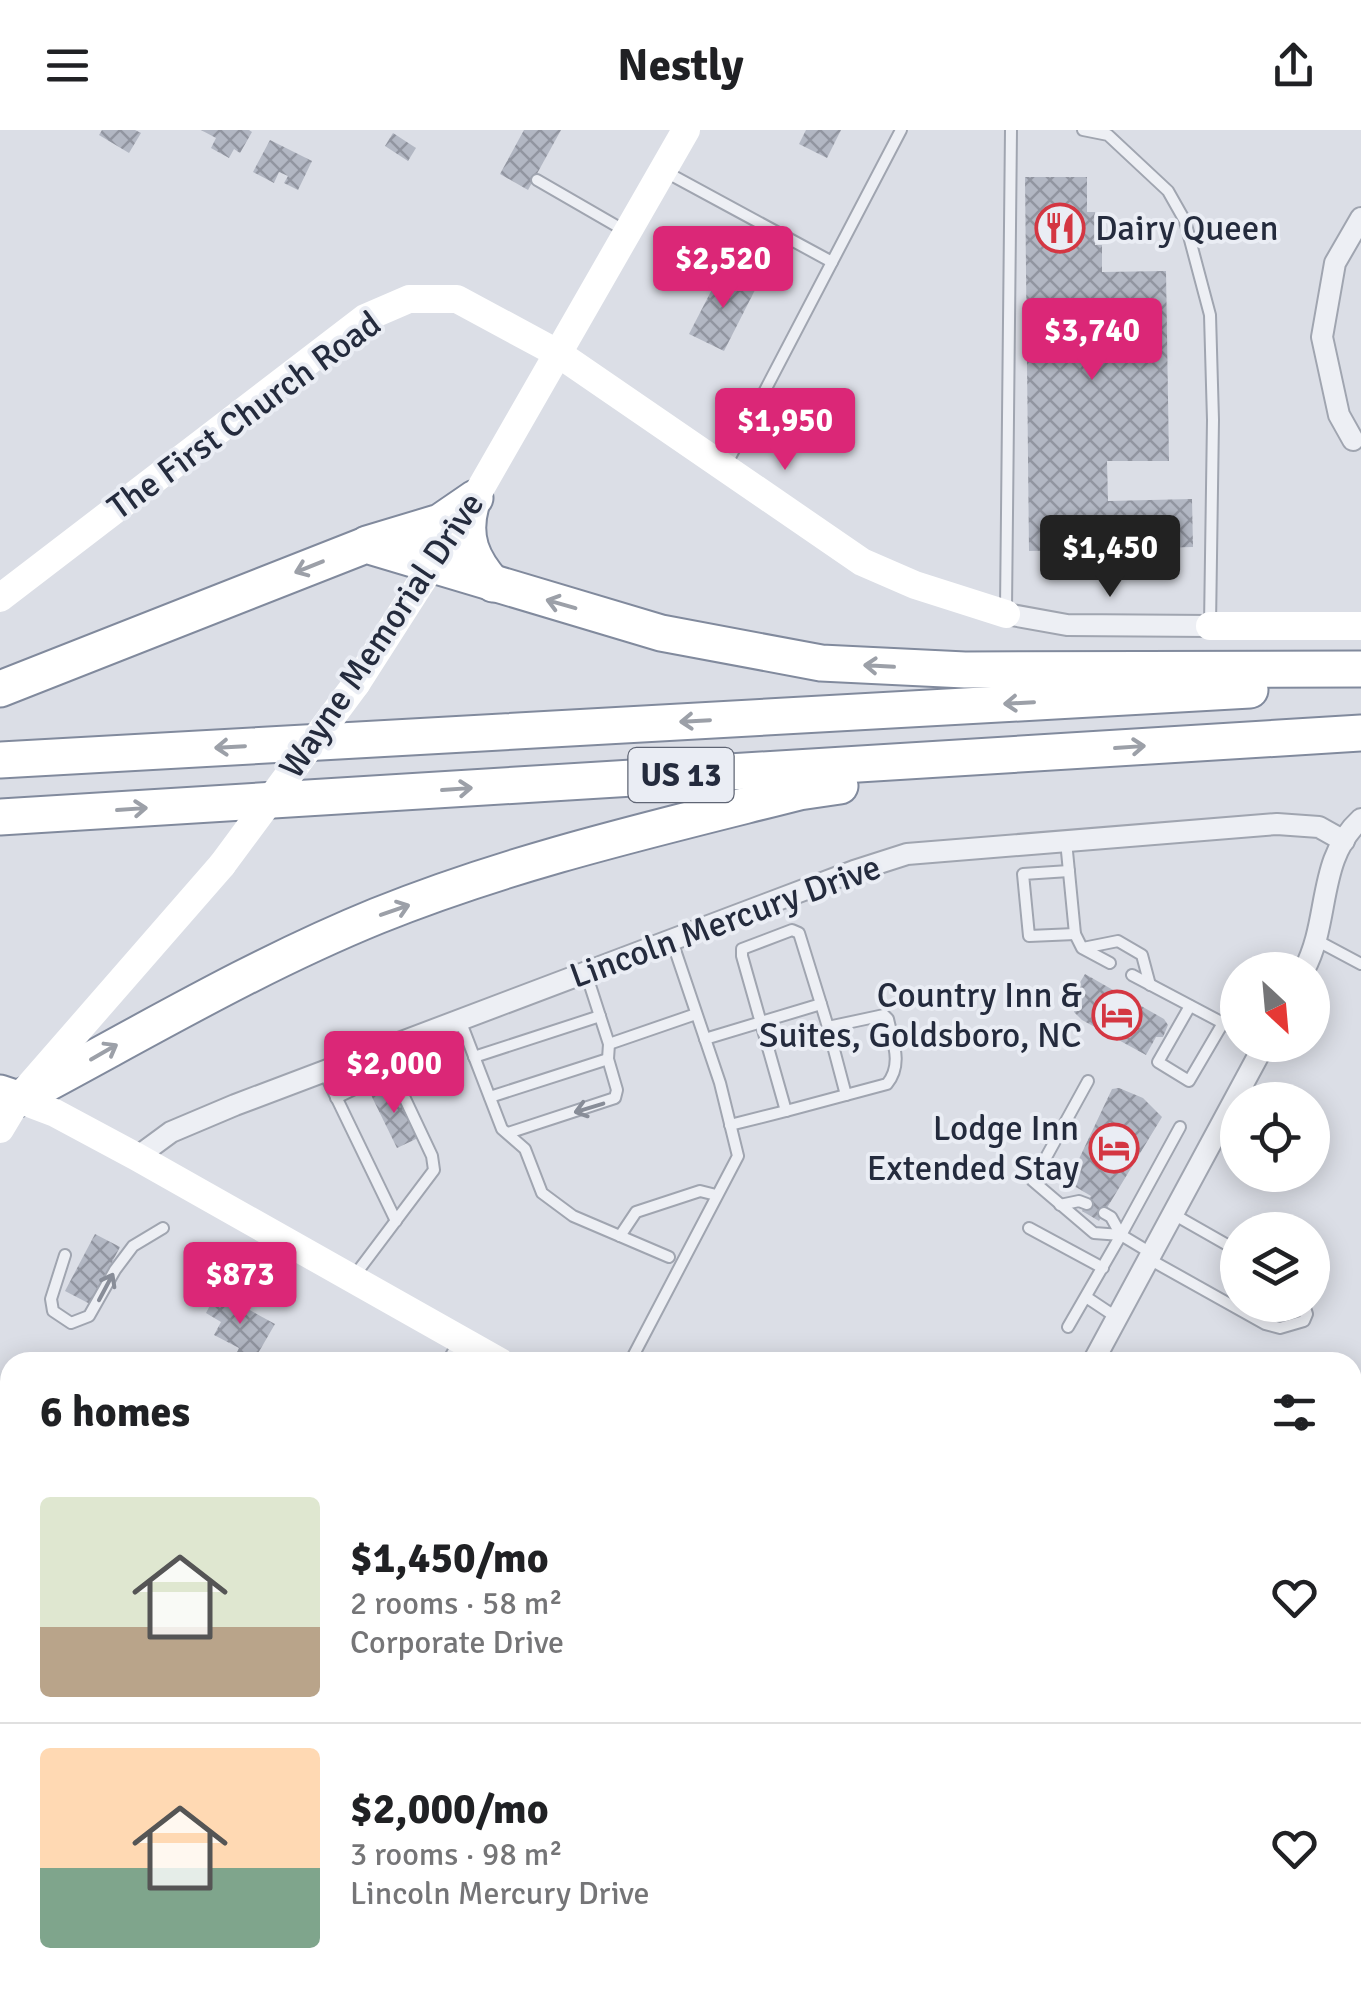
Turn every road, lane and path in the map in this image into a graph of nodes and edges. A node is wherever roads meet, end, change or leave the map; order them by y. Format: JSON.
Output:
{"nodes":[{"id":1,"x":686,"y":130,"type":"edge"},
{"id":2,"x":901,"y":130,"type":"edge"},
{"id":3,"x":1011,"y":130,"type":"edge"},
{"id":4,"x":1083,"y":130,"type":"edge"},
{"id":5,"x":663,"y":170,"type":"junction"},
{"id":6,"x":537,"y":180,"type":"dead end"},
{"id":7,"x":1361,"y":218,"type":"edge"},
{"id":8,"x":628,"y":233,"type":"junction"},
{"id":9,"x":832,"y":262,"type":"junction"},
{"id":10,"x":559,"y":354,"type":"junction"},
{"id":11,"x":1357,"y":440,"type":"edge"},
{"id":12,"x":726,"y":466,"type":"junction"},
{"id":13,"x":473,"y":502,"type":"junction"},
{"id":14,"x":366,"y":545,"type":"junction"},
{"id":15,"x":434,"y":566,"type":"junction"},
{"id":16,"x":494,"y":584,"type":"junction"},
{"id":17,"x":0,"y":598,"type":"edge"},
{"id":18,"x":1006,"y":614,"type":"junction"},
{"id":19,"x":1210,"y":626,"type":"junction"},
{"id":20,"x":1361,"y":626,"type":"edge"},
{"id":21,"x":1361,"y":669,"type":"edge"},
{"id":22,"x":1361,"y":684,"type":"edge"},
{"id":23,"x":0,"y":689,"type":"edge"},
{"id":24,"x":1361,"y":733,"type":"edge"},
{"id":25,"x":1086,"y":750,"type":"junction"},
{"id":26,"x":0,"y":760,"type":"edge"},
{"id":27,"x":0,"y":820,"type":"edge"},
{"id":28,"x":1352,"y":829,"type":"edge"},
{"id":29,"x":1066,"y":841,"type":"junction"},
{"id":30,"x":1069,"y":871,"type":"junction"},
{"id":31,"x":1076,"y":934,"type":"junction"},
{"id":32,"x":1315,"y":939,"type":"junction"},
{"id":33,"x":672,"y":941,"type":"junction"},
{"id":34,"x":1082,"y":948,"type":"junction"},
{"id":35,"x":1310,"y":952,"type":"edge"},
{"id":36,"x":1110,"y":963,"type":"dead end"},
{"id":37,"x":1361,"y":964,"type":"edge"},
{"id":38,"x":586,"y":973,"type":"junction"},
{"id":39,"x":1132,"y":975,"type":"dead end"},
{"id":40,"x":1150,"y":984,"type":"junction"},
{"id":41,"x":821,"y":1004,"type":"junction"},
{"id":42,"x":1190,"y":1006,"type":"junction"},
{"id":43,"x":696,"y":1014,"type":"junction"},
{"id":44,"x":600,"y":1016,"type":"junction"},
{"id":45,"x":459,"y":1020,"type":"junction"},
{"id":46,"x":761,"y":1020,"type":"junction"},
{"id":47,"x":1220,"y":1022,"type":"edge"},
{"id":48,"x":828,"y":1028,"type":"junction"},
{"id":49,"x":1220,"y":1029,"type":"edge"},
{"id":50,"x":704,"y":1038,"type":"junction"},
{"id":51,"x":609,"y":1044,"type":"junction"},
{"id":52,"x":382,"y":1050,"type":"junction"},
{"id":53,"x":474,"y":1057,"type":"junction"},
{"id":54,"x":608,"y":1059,"type":"junction"},
{"id":55,"x":1254,"y":1062,"type":"edge"},
{"id":56,"x":392,"y":1071,"type":"junction"},
{"id":57,"x":324,"y":1072,"type":"junction"},
{"id":58,"x":1088,"y":1081,"type":"dead end"},
{"id":59,"x":4,"y":1092,"type":"edge"},
{"id":60,"x":846,"y":1095,"type":"junction"},
{"id":61,"x":490,"y":1097,"type":"junction"},
{"id":62,"x":336,"y":1098,"type":"junction"},
{"id":63,"x":786,"y":1110,"type":"junction"},
{"id":64,"x":730,"y":1125,"type":"junction"},
{"id":65,"x":1180,"y":1126,"type":"dead end"},
{"id":66,"x":0,"y":1129,"type":"edge"},
{"id":67,"x":508,"y":1133,"type":"junction"},
{"id":68,"x":137,"y":1156,"type":"junction"},
{"id":69,"x":716,"y":1195,"type":"junction"},
{"id":70,"x":1086,"y":1204,"type":"dead end"},
{"id":71,"x":1060,"y":1205,"type":"junction"},
{"id":72,"x":1104,"y":1213,"type":"dead end"},
{"id":73,"x":1173,"y":1214,"type":"junction"},
{"id":74,"x":396,"y":1221,"type":"junction"},
{"id":75,"x":163,"y":1228,"type":"dead end"},
{"id":76,"x":1029,"y":1228,"type":"dead end"},
{"id":77,"x":620,"y":1236,"type":"junction"},
{"id":78,"x":1120,"y":1236,"type":"junction"},
{"id":79,"x":1220,"y":1241,"type":"edge"},
{"id":80,"x":65,"y":1255,"type":"dead end"},
{"id":81,"x":669,"y":1256,"type":"dead end"},
{"id":82,"x":1150,"y":1256,"type":"junction"},
{"id":83,"x":1103,"y":1268,"type":"junction"},
{"id":84,"x":352,"y":1280,"type":"junction"},
{"id":85,"x":1086,"y":1297,"type":"junction"},
{"id":86,"x":1220,"y":1297,"type":"edge"},
{"id":87,"x":1117,"y":1318,"type":"junction"},
{"id":88,"x":1262,"y":1322,"type":"edge"},
{"id":89,"x":1301,"y":1322,"type":"edge"},
{"id":90,"x":1068,"y":1327,"type":"dead end"},
{"id":91,"x":457,"y":1352,"type":"edge"},
{"id":92,"x":635,"y":1352,"type":"edge"},
{"id":93,"x":1098,"y":1352,"type":"edge"}],
"edges":[{"from":1,"to":5,"type":"street","name":"Wayne Memorial Drive"},
{"from":2,"to":9,"type":"lane"},
{"from":3,"to":18,"type":"lane"},
{"from":4,"to":19,"type":"lane"},
{"from":5,"to":8,"type":"street","name":"Wayne Memorial Drive"},
{"from":5,"to":9,"type":"lane"},
{"from":6,"to":8,"type":"lane"},
{"from":7,"to":11,"type":"street"},
{"from":8,"to":10,"type":"street","name":"Wayne Memorial Drive"},
{"from":9,"to":12,"type":"lane"},
{"from":10,"to":12,"type":"street","name":"The First Church Road"},
{"from":10,"to":13,"type":"street","name":"Wayne Memorial Drive"},
{"from":10,"to":17,"type":"street","name":"The First Church Road"},
{"from":12,"to":18,"type":"street","name":"The First Church Road"},
{"from":13,"to":14,"type":"highway"},
{"from":13,"to":15,"type":"street","name":"Wayne Memorial Drive"},
{"from":13,"to":16,"type":"highway"},
{"from":14,"to":15,"type":"highway"},
{"from":14,"to":23,"type":"highway","one_way":true},
{"from":15,"to":16,"type":"highway"},
{"from":15,"to":59,"type":"street","name":"Wayne Memorial Drive","bridge":true},
{"from":21,"to":16,"type":"highway","one_way":true},
{"from":18,"to":19,"type":"street"},
{"from":19,"to":20,"type":"street"},
{"from":22,"to":26,"type":"highway","number":"US 13","one_way":true},
{"from":25,"to":24,"type":"highway","number":"US 13","one_way":true},
{"from":27,"to":25,"type":"highway","number":"US 13","one_way":true},
{"from":59,"to":25,"type":"highway","one_way":true},
{"from":28,"to":29,"type":"street","name":"Lincoln Mercury Drive"},
{"from":28,"to":32,"type":"street"},
{"from":29,"to":30,"type":"lane"},
{"from":29,"to":33,"type":"street","name":"Lincoln Mercury Drive"},
{"from":30,"to":31,"type":"lane"},
{"from":30,"to":31,"type":"lane"},
{"from":31,"to":34,"type":"lane"},
{"from":32,"to":35,"type":"street"},
{"from":32,"to":37,"type":"lane"},
{"from":33,"to":38,"type":"street","name":"Lincoln Mercury Drive"},
{"from":33,"to":43,"type":"lane"},
{"from":34,"to":36,"type":"lane"},
{"from":34,"to":40,"type":"lane"},
{"from":38,"to":44,"type":"lane"},
{"from":38,"to":45,"type":"street","name":"Lincoln Mercury Drive"},
{"from":39,"to":40,"type":"lane"},
{"from":40,"to":42,"type":"lane"},
{"from":41,"to":46,"type":"lane"},
{"from":41,"to":46,"type":"lane"},
{"from":41,"to":48,"type":"lane"},
{"from":42,"to":47,"type":"lane"},
{"from":42,"to":49,"type":"lane"},
{"from":43,"to":50,"type":"lane"},
{"from":43,"to":51,"type":"lane"},
{"from":44,"to":51,"type":"lane"},
{"from":44,"to":53,"type":"lane"},
{"from":45,"to":52,"type":"street","name":"Lincoln Mercury Drive"},
{"from":45,"to":53,"type":"lane"},
{"from":46,"to":50,"type":"lane"},
{"from":46,"to":63,"type":"lane"},
{"from":48,"to":60,"type":"lane"},
{"from":48,"to":60,"type":"lane"},
{"from":50,"to":64,"type":"lane"},
{"from":51,"to":54,"type":"lane"},
{"from":52,"to":56,"type":"lane"},
{"from":52,"to":57,"type":"street","name":"Lincoln Mercury Drive"},
{"from":53,"to":61,"type":"lane"},
{"from":54,"to":61,"type":"lane"},
{"from":54,"to":67,"type":"lane","one_way":true},
{"from":55,"to":73,"type":"street"},
{"from":56,"to":62,"type":"lane"},
{"from":56,"to":74,"type":"lane"},
{"from":57,"to":62,"type":"lane"},
{"from":57,"to":68,"type":"street","name":"Lincoln Mercury Drive"},
{"from":58,"to":71,"type":"lane"},
{"from":59,"to":66,"type":"street","name":"Wayne Memorial Drive"},
{"from":59,"to":68,"type":"street"},
{"from":60,"to":63,"type":"lane"},
{"from":61,"to":67,"type":"lane"},
{"from":62,"to":74,"type":"lane"},
{"from":63,"to":64,"type":"lane"},
{"from":64,"to":69,"type":"lane"},
{"from":65,"to":78,"type":"lane"},
{"from":67,"to":77,"type":"lane"},
{"from":68,"to":84,"type":"street"},
{"from":69,"to":77,"type":"lane"},
{"from":69,"to":92,"type":"lane"},
{"from":70,"to":71,"type":"lane"},
{"from":71,"to":78,"type":"lane"},
{"from":72,"to":78,"type":"lane"},
{"from":73,"to":79,"type":"lane"},
{"from":73,"to":82,"type":"street"},
{"from":74,"to":84,"type":"lane"},
{"from":80,"to":75,"type":"lane","one_way":true},
{"from":76,"to":83,"type":"lane"},
{"from":77,"to":81,"type":"lane"},
{"from":78,"to":82,"type":"lane"},
{"from":78,"to":83,"type":"lane"},
{"from":82,"to":86,"type":"lane"},
{"from":82,"to":87,"type":"street"},
{"from":83,"to":85,"type":"lane"},
{"from":84,"to":91,"type":"street"},
{"from":85,"to":87,"type":"lane"},
{"from":85,"to":90,"type":"lane"},
{"from":87,"to":93,"type":"street"},
{"from":88,"to":89,"type":"lane"}]}
